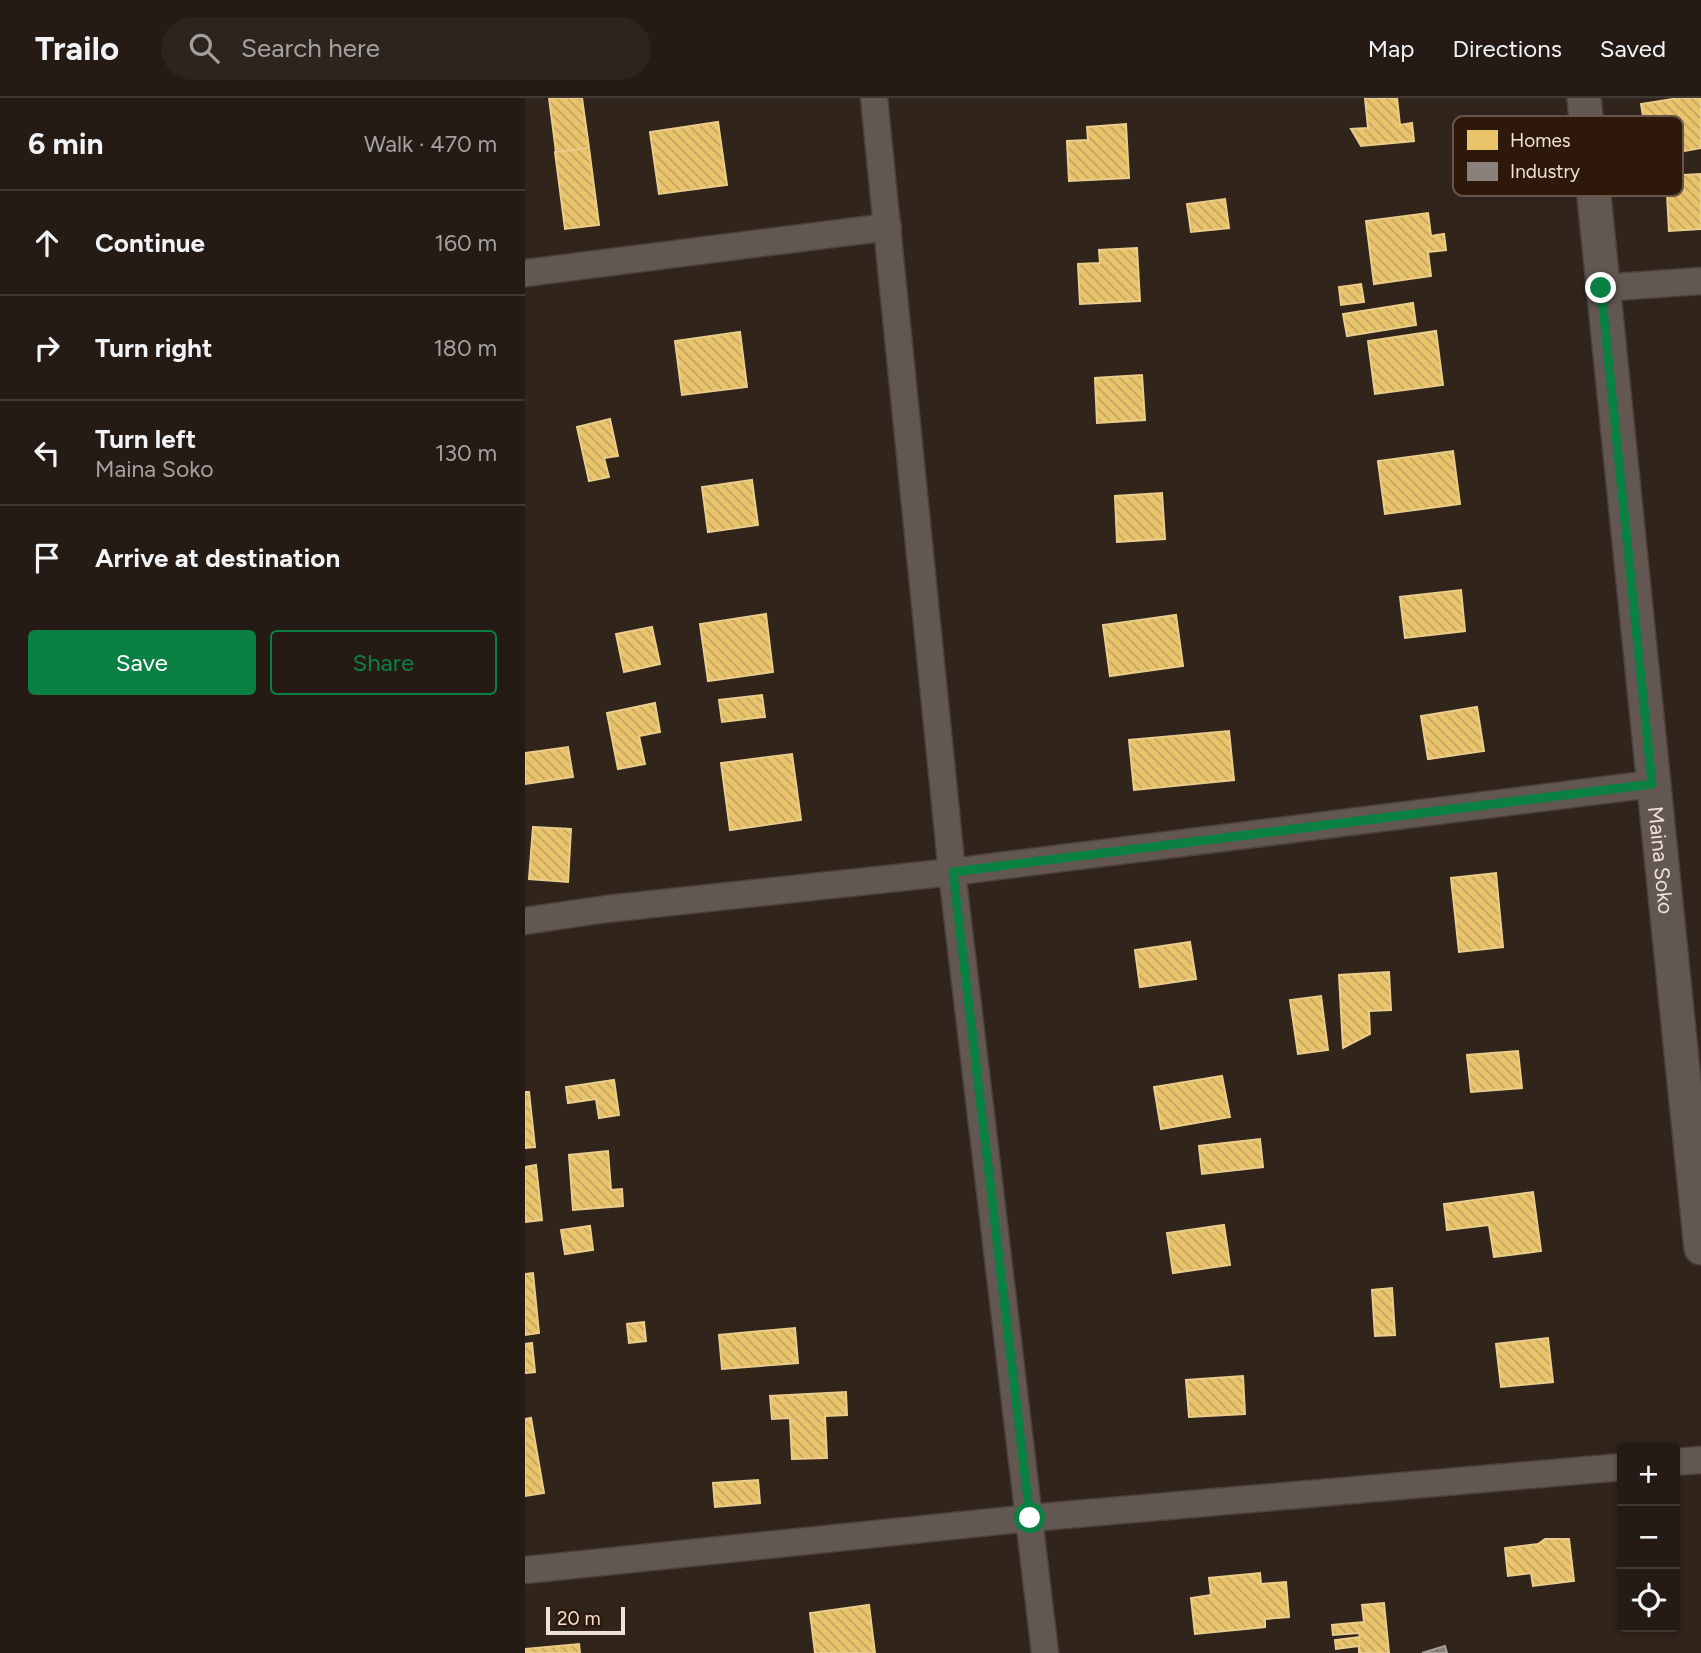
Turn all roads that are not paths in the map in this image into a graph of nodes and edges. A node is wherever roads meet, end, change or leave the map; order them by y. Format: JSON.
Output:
{"nodes":[{"id":1,"x":874,"y":98,"type":"edge"},
{"id":2,"x":1584,"y":98,"type":"edge"},
{"id":3,"x":1586,"y":116,"type":"edge"},
{"id":4,"x":1593,"y":196,"type":"edge"},
{"id":5,"x":888,"y":227,"type":"junction"},
{"id":6,"x":525,"y":273,"type":"edge"},
{"id":7,"x":1701,"y":281,"type":"edge"},
{"id":8,"x":1601,"y":288,"type":"junction"},
{"id":9,"x":1652,"y":784,"type":"junction"},
{"id":10,"x":953,"y":872,"type":"junction"},
{"id":11,"x":525,"y":921,"type":"edge"},
{"id":12,"x":1701,"y":1248,"type":"edge"},
{"id":13,"x":1701,"y":1460,"type":"edge"},
{"id":14,"x":1680,"y":1462,"type":"edge"},
{"id":15,"x":1617,"y":1466,"type":"edge"},
{"id":16,"x":1030,"y":1518,"type":"junction"},
{"id":17,"x":525,"y":1570,"type":"edge"},
{"id":18,"x":1045,"y":1653,"type":"edge"}],
"edges":[{"from":1,"to":5,"type":"street"},
{"from":2,"to":3,"type":"street","name":"Maina Soko"},
{"from":4,"to":8,"type":"street","name":"Maina Soko"},
{"from":5,"to":6,"type":"street"},
{"from":5,"to":10,"type":"street"},
{"from":7,"to":8,"type":"street"},
{"from":8,"to":9,"type":"street","name":"Maina Soko"},
{"from":9,"to":10,"type":"street"},
{"from":9,"to":12,"type":"street","name":"Maina Soko"},
{"from":10,"to":11,"type":"street"},
{"from":10,"to":16,"type":"street"},
{"from":13,"to":14,"type":"street"},
{"from":15,"to":16,"type":"street"},
{"from":16,"to":17,"type":"street"},
{"from":16,"to":18,"type":"street"}]}
